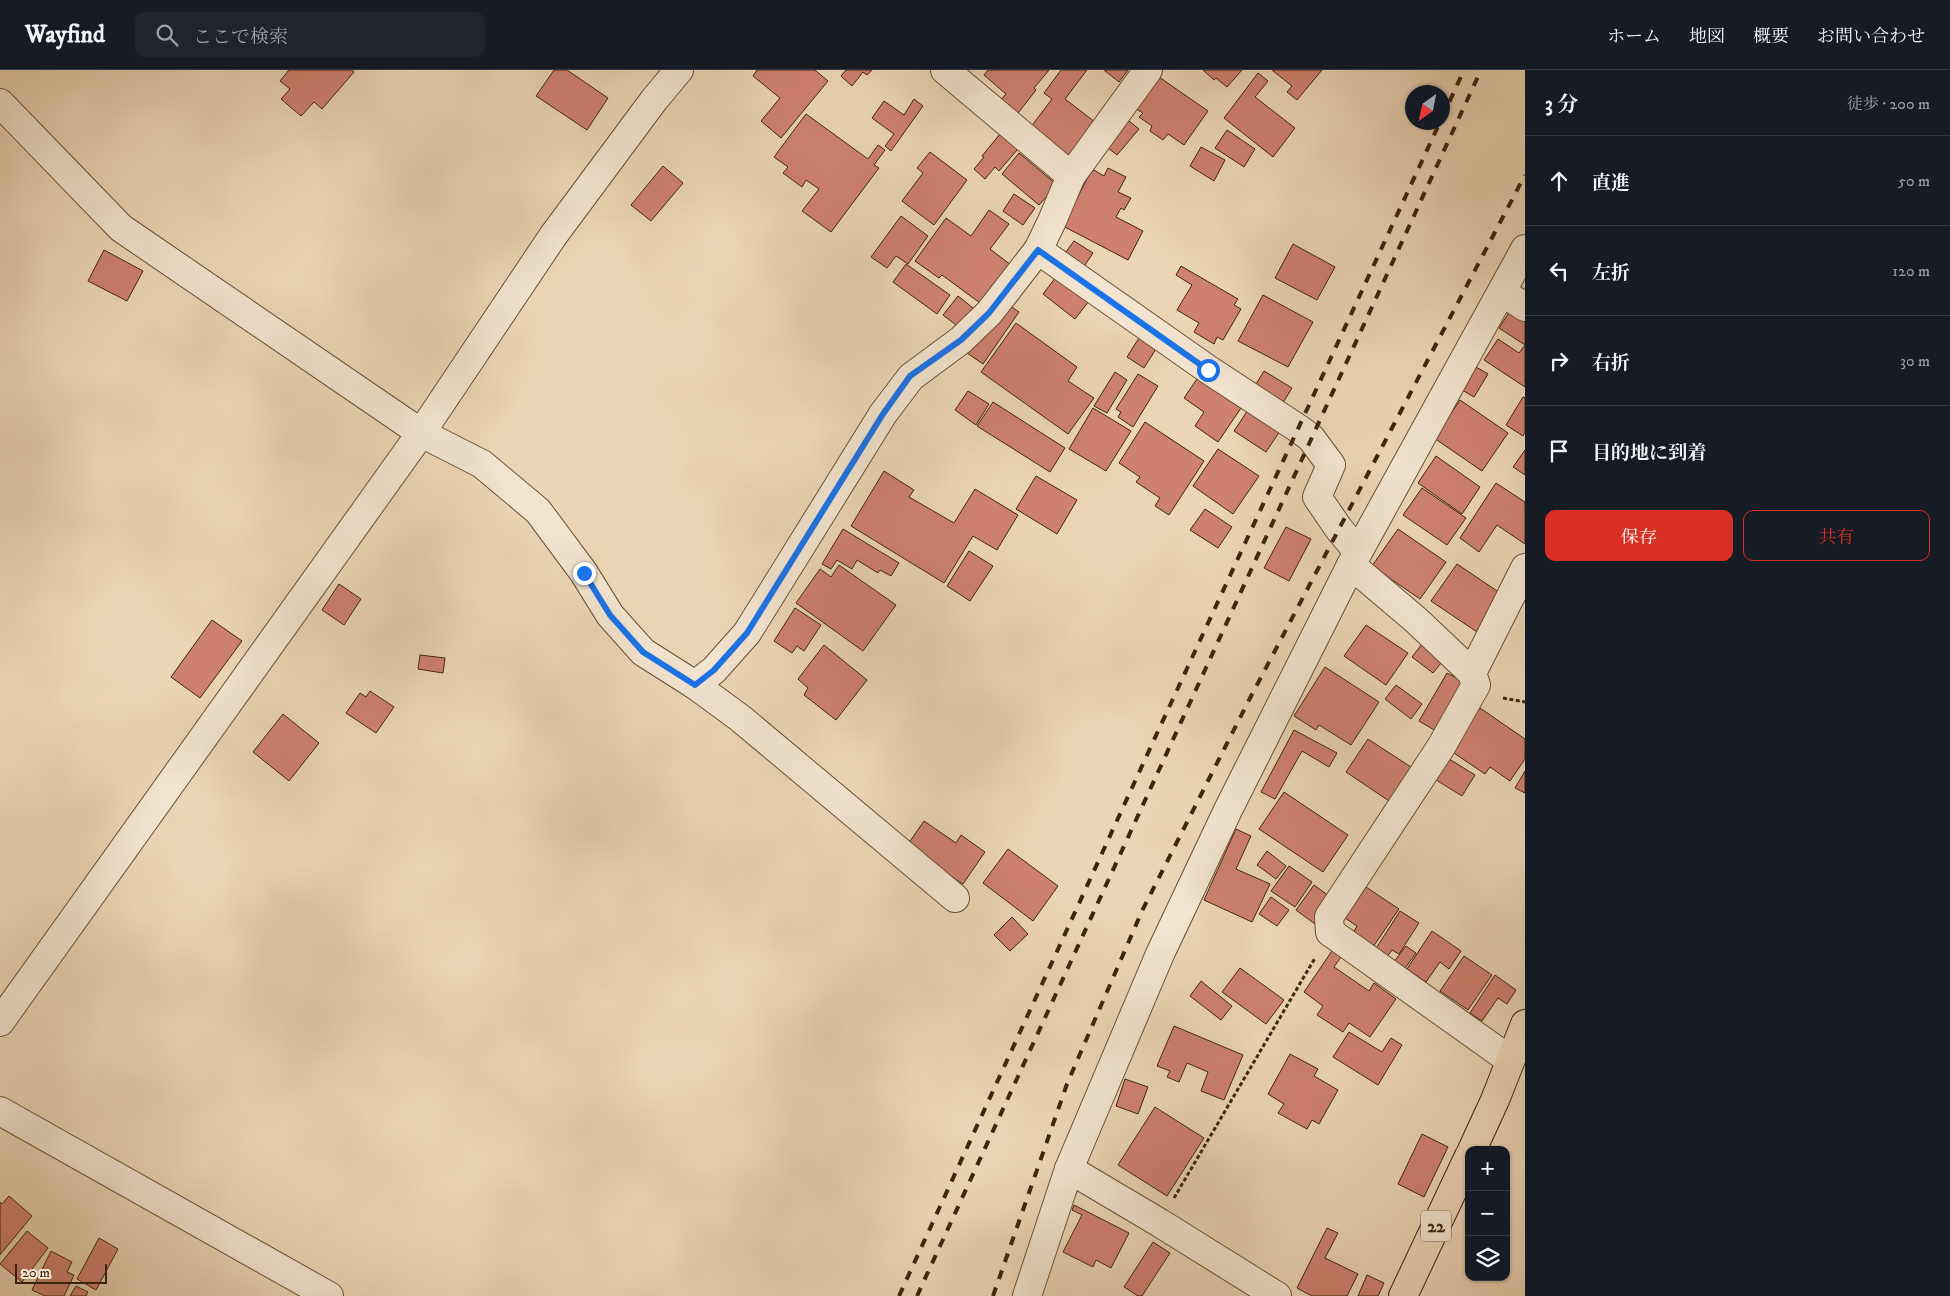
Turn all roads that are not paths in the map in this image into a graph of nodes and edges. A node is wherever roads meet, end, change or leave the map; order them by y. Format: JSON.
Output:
{"nodes":[{"id":1,"x":679,"y":70,"type":"edge"},
{"id":2,"x":945,"y":70,"type":"edge"},
{"id":3,"x":1148,"y":70,"type":"edge"},
{"id":4,"x":0,"y":103,"type":"edge"},
{"id":5,"x":1071,"y":176,"type":"junction"},
{"id":6,"x":1525,"y":249,"type":"edge"},
{"id":7,"x":1038,"y":250,"type":"junction"},
{"id":8,"x":1502,"y":292,"type":"junction"},
{"id":9,"x":1525,"y":308,"type":"edge"},
{"id":10,"x":421,"y":433,"type":"junction"},
{"id":11,"x":1355,"y":558,"type":"junction"},
{"id":12,"x":1525,"y":568,"type":"edge"},
{"id":13,"x":1472,"y":672,"type":"junction"},
{"id":14,"x":695,"y":685,"type":"junction"},
{"id":15,"x":955,"y":898,"type":"dead end"},
{"id":16,"x":0,"y":1022,"type":"edge"},
{"id":17,"x":1525,"y":1024,"type":"edge"},
{"id":18,"x":1510,"y":1060,"type":"junction"},
{"id":19,"x":0,"y":1111,"type":"edge"},
{"id":20,"x":1474,"y":1146,"type":"edge"},
{"id":21,"x":1465,"y":1164,"type":"edge"},
{"id":22,"x":1069,"y":1169,"type":"junction"},
{"id":23,"x":329,"y":1296,"type":"edge"},
{"id":24,"x":1027,"y":1296,"type":"edge"},
{"id":25,"x":1278,"y":1296,"type":"edge"},
{"id":26,"x":1403,"y":1296,"type":"edge"}],
"edges":[{"from":1,"to":10,"type":"street"},
{"from":2,"to":5,"type":"street"},
{"from":3,"to":5,"type":"street"},
{"from":4,"to":10,"type":"street"},
{"from":5,"to":7,"type":"street"},
{"from":6,"to":8,"type":"street"},
{"from":7,"to":11,"type":"street"},
{"from":7,"to":14,"type":"street"},
{"from":8,"to":9,"type":"street"},
{"from":8,"to":11,"type":"street"},
{"from":10,"to":14,"type":"street"},
{"from":10,"to":16,"type":"street"},
{"from":11,"to":13,"type":"street"},
{"from":11,"to":22,"type":"street"},
{"from":12,"to":13,"type":"street"},
{"from":13,"to":18,"type":"street"},
{"from":14,"to":15,"type":"street"},
{"from":17,"to":18,"type":"main road"},
{"from":18,"to":20,"type":"main road"},
{"from":19,"to":23,"type":"street"},
{"from":21,"to":26,"type":"main road","number":"22"},
{"from":22,"to":24,"type":"street"},
{"from":22,"to":25,"type":"street"}]}
